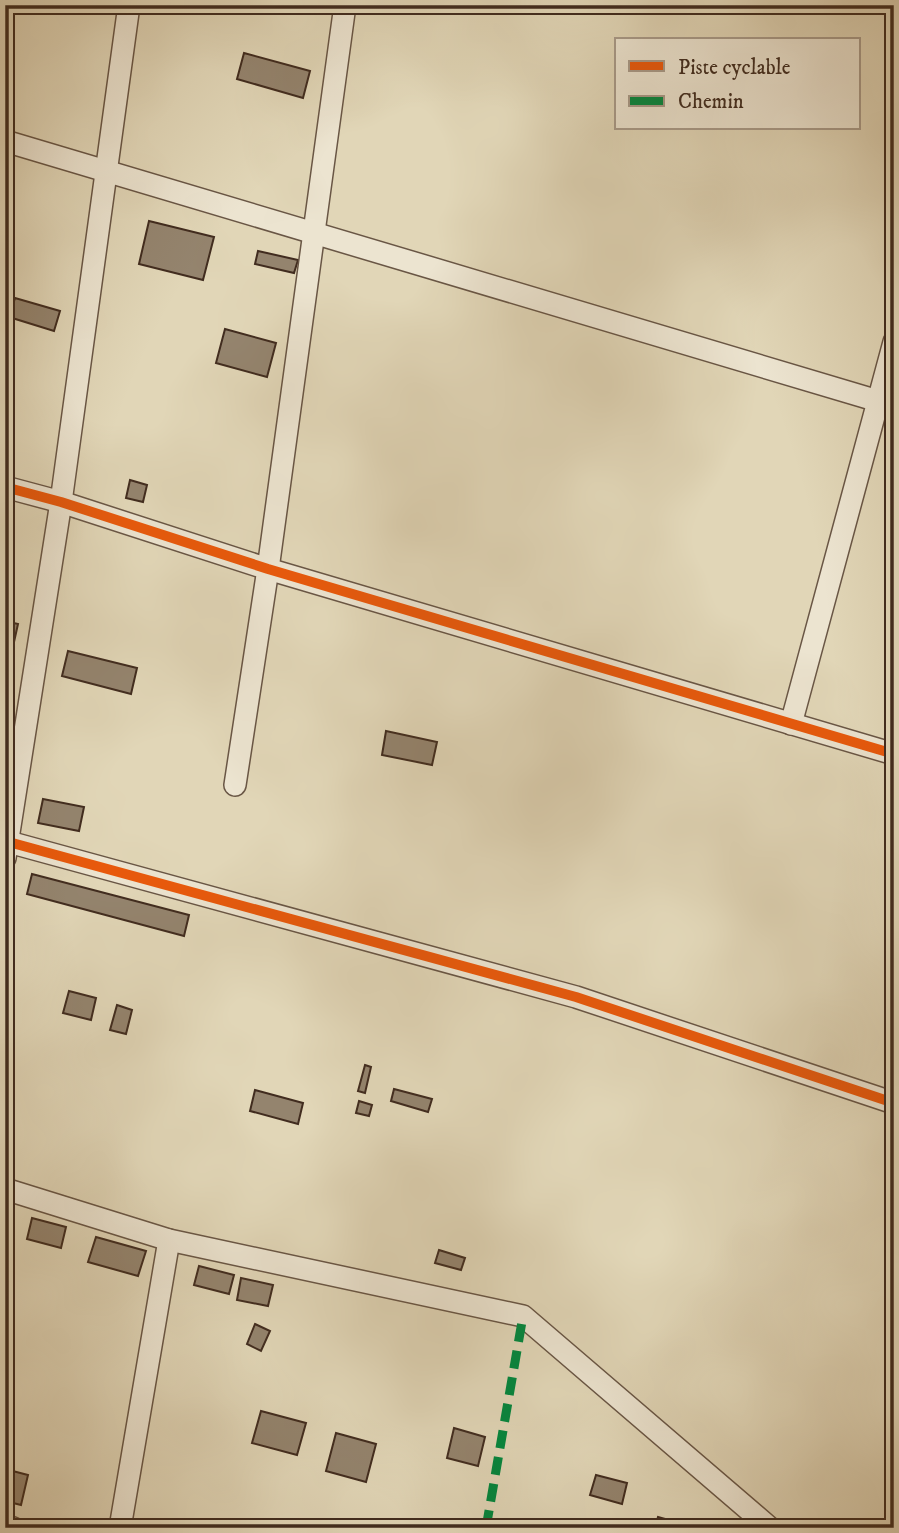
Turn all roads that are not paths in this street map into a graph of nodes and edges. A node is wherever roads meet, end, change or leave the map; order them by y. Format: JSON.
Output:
{"nodes":[{"id":1,"x":129,"y":5,"type":"edge"},
{"id":2,"x":345,"y":5,"type":"edge"},
{"id":3,"x":5,"y":141,"type":"edge"},
{"id":4,"x":107,"y":170,"type":"junction"},
{"id":5,"x":315,"y":232,"type":"junction"},
{"id":6,"x":894,"y":342,"type":"edge"},
{"id":7,"x":878,"y":401,"type":"junction"},
{"id":8,"x":5,"y":487,"type":"edge"},
{"id":9,"x":61,"y":502,"type":"junction"},
{"id":10,"x":268,"y":569,"type":"junction"},
{"id":11,"x":792,"y":724,"type":"junction"},
{"id":12,"x":894,"y":754,"type":"edge"},
{"id":13,"x":235,"y":785,"type":"dead end"},
{"id":14,"x":6,"y":847,"type":"edge"},
{"id":15,"x":894,"y":1103,"type":"edge"},
{"id":16,"x":5,"y":1189,"type":"edge"},
{"id":17,"x":169,"y":1240,"type":"junction"},
{"id":18,"x":5,"y":1525,"type":"edge"},
{"id":19,"x":13,"y":1528,"type":"edge"},
{"id":20,"x":120,"y":1528,"type":"edge"},
{"id":21,"x":770,"y":1528,"type":"edge"}],
"edges":[{"from":1,"to":4,"type":"street"},
{"from":2,"to":5,"type":"street"},
{"from":3,"to":4,"type":"street"},
{"from":4,"to":5,"type":"street"},
{"from":4,"to":9,"type":"street"},
{"from":5,"to":7,"type":"street"},
{"from":5,"to":10,"type":"street"},
{"from":6,"to":7,"type":"street"},
{"from":7,"to":11,"type":"street"},
{"from":8,"to":9,"type":"street"},
{"from":9,"to":10,"type":"street"},
{"from":9,"to":14,"type":"street"},
{"from":10,"to":11,"type":"street"},
{"from":10,"to":13,"type":"street"},
{"from":11,"to":12,"type":"street"},
{"from":14,"to":15,"type":"street"},
{"from":16,"to":17,"type":"street"},
{"from":17,"to":20,"type":"street"},
{"from":17,"to":21,"type":"street"},
{"from":18,"to":19,"type":"street"}]}
